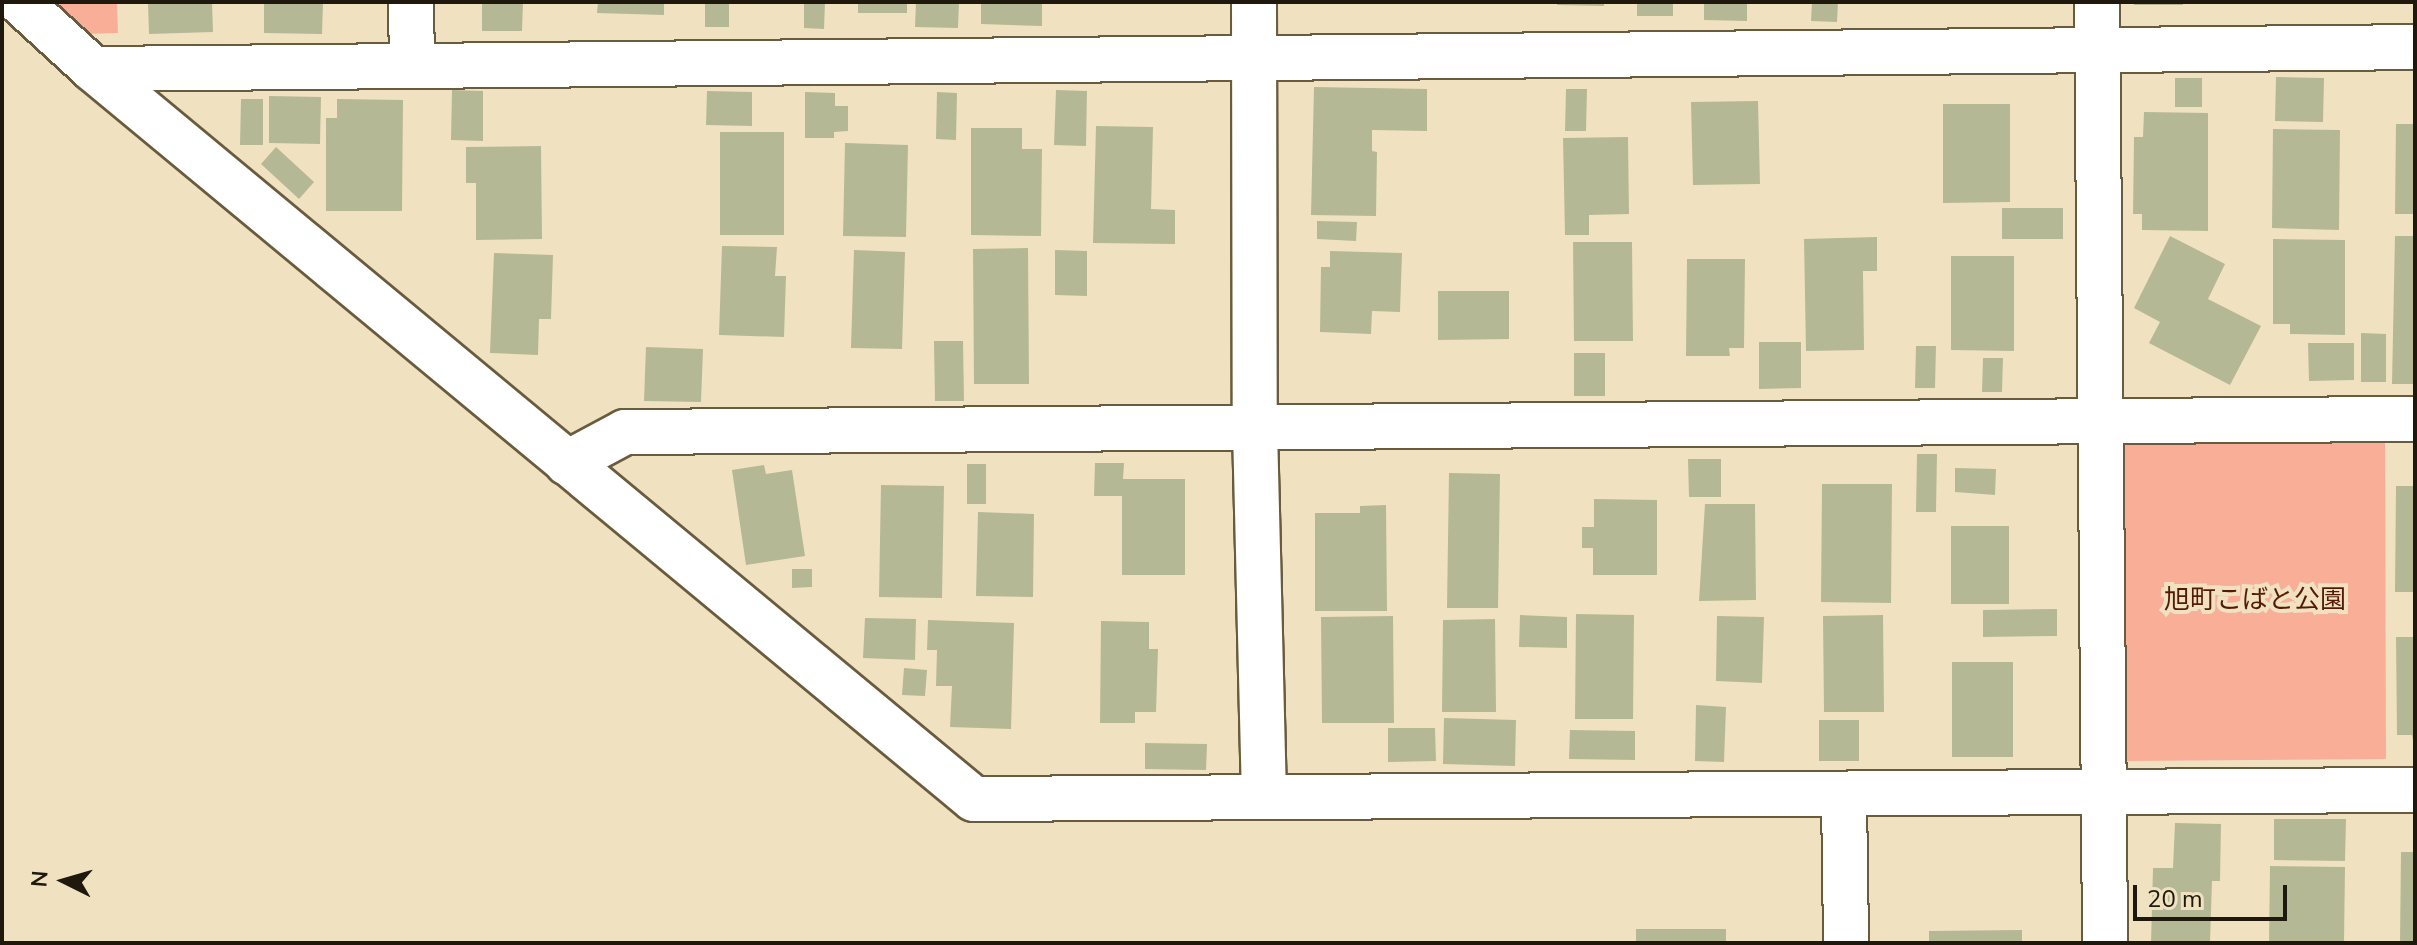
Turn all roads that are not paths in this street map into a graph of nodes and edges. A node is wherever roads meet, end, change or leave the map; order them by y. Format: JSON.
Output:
{"nodes":[{"id":1,"x":20,"y":2,"type":"edge"},
{"id":2,"x":411,"y":2,"type":"edge"},
{"id":3,"x":1254,"y":2,"type":"edge"},
{"id":4,"x":2097,"y":2,"type":"edge"},
{"id":5,"x":2415,"y":47,"type":"edge"},
{"id":6,"x":2096,"y":53,"type":"junction"},
{"id":7,"x":1255,"y":56,"type":"junction"},
{"id":8,"x":412,"y":63,"type":"junction"},
{"id":9,"x":93,"y":69,"type":"junction"},
{"id":10,"x":2415,"y":419,"type":"edge"},
{"id":11,"x":2102,"y":421,"type":"junction"},
{"id":12,"x":1255,"y":429,"type":"junction"},
{"id":13,"x":567,"y":463,"type":"junction"},
{"id":14,"x":2415,"y":790,"type":"edge"},
{"id":15,"x":2105,"y":792,"type":"junction"},
{"id":16,"x":1844,"y":796,"type":"junction"},
{"id":17,"x":1264,"y":797,"type":"junction"},
{"id":18,"x":1846,"y":943,"type":"edge"},
{"id":19,"x":2105,"y":943,"type":"edge"}],
"edges":[{"from":1,"to":9,"type":"street"},
{"from":2,"to":8,"type":"street"},
{"from":3,"to":7,"type":"street"},
{"from":4,"to":6,"type":"street"},
{"from":5,"to":6,"type":"street"},
{"from":6,"to":7,"type":"street"},
{"from":6,"to":11,"type":"street"},
{"from":7,"to":8,"type":"street"},
{"from":7,"to":12,"type":"street"},
{"from":8,"to":9,"type":"street"},
{"from":9,"to":13,"type":"street"},
{"from":10,"to":11,"type":"street"},
{"from":11,"to":12,"type":"street"},
{"from":11,"to":15,"type":"street"},
{"from":12,"to":13,"type":"street"},
{"from":12,"to":17,"type":"street"},
{"from":13,"to":17,"type":"street"},
{"from":14,"to":15,"type":"street"},
{"from":15,"to":16,"type":"street"},
{"from":15,"to":19,"type":"street"},
{"from":16,"to":17,"type":"street"},
{"from":16,"to":18,"type":"street"}]}
